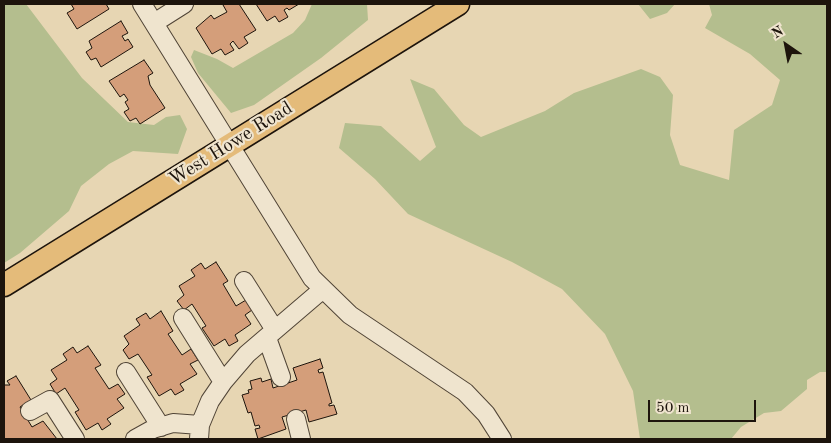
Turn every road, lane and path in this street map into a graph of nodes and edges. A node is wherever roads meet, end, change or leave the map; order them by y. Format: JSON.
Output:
{"nodes":[{"id":1,"x":142,"y":4,"type":"edge"},
{"id":2,"x":184,"y":4,"type":"edge"},
{"id":3,"x":458,"y":4,"type":"edge"},
{"id":4,"x":154,"y":23,"type":"junction"},
{"id":5,"x":230,"y":145,"type":"junction"},
{"id":6,"x":244,"y":281,"type":"dead end"},
{"id":7,"x":4,"y":285,"type":"edge"},
{"id":8,"x":324,"y":289,"type":"junction"},
{"id":9,"x":183,"y":318,"type":"dead end"},
{"id":10,"x":271,"y":334,"type":"junction"},
{"id":11,"x":126,"y":372,"type":"dead end"},
{"id":12,"x":281,"y":377,"type":"dead end"},
{"id":13,"x":223,"y":382,"type":"junction"},
{"id":14,"x":30,"y":411,"type":"dead end"},
{"id":15,"x":296,"y":418,"type":"dead end"},
{"id":16,"x":161,"y":427,"type":"junction"},
{"id":17,"x":199,"y":432,"type":"edge"},
{"id":18,"x":75,"y":439,"type":"edge"},
{"id":19,"x":135,"y":439,"type":"edge"},
{"id":20,"x":301,"y":439,"type":"edge"},
{"id":21,"x":502,"y":439,"type":"edge"}],
"edges":[{"from":1,"to":4,"type":"street"},
{"from":2,"to":4,"type":"street"},
{"from":3,"to":5,"type":"main road","name":"West Howe Road"},
{"from":4,"to":5,"type":"street"},
{"from":5,"to":7,"type":"main road","name":"West Howe Road"},
{"from":5,"to":8,"type":"street"},
{"from":6,"to":10,"type":"street"},
{"from":8,"to":10,"type":"street"},
{"from":8,"to":21,"type":"street"},
{"from":9,"to":13,"type":"street"},
{"from":10,"to":12,"type":"street"},
{"from":10,"to":13,"type":"street"},
{"from":11,"to":16,"type":"street"},
{"from":13,"to":17,"type":"street"},
{"from":14,"to":18,"type":"street"},
{"from":15,"to":20,"type":"street"},
{"from":16,"to":17,"type":"street"},
{"from":16,"to":19,"type":"street"}]}
